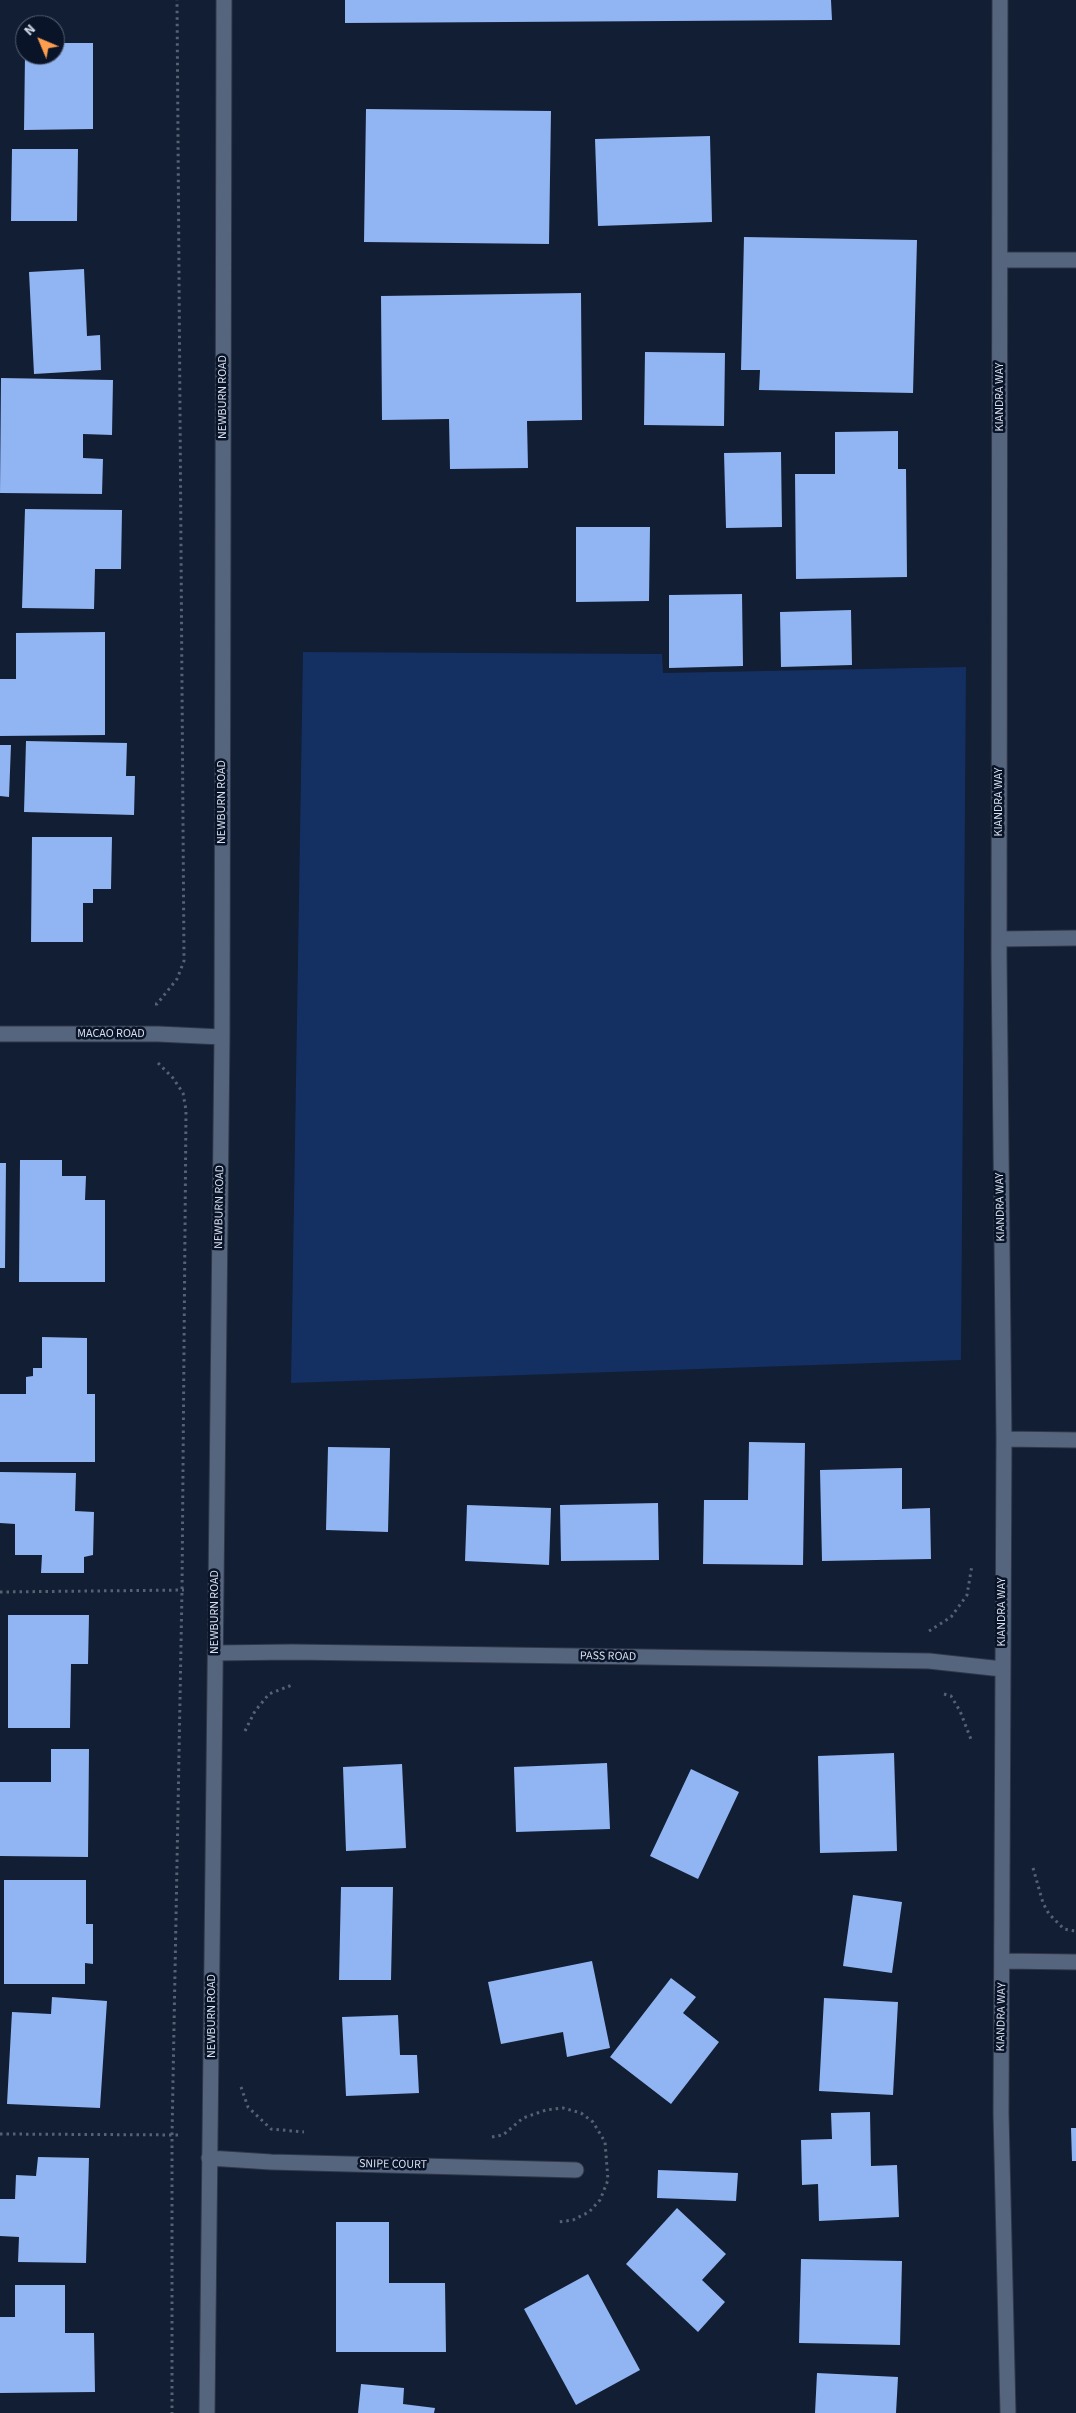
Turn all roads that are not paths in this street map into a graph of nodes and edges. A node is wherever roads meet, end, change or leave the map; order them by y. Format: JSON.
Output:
{"nodes":[{"id":1,"x":224,"y":0,"type":"edge"},
{"id":2,"x":1000,"y":0,"type":"edge"},
{"id":3,"x":1000,"y":260,"type":"junction"},
{"id":4,"x":1076,"y":260,"type":"edge"},
{"id":5,"x":1076,"y":938,"type":"edge"},
{"id":6,"x":999,"y":939,"type":"junction"},
{"id":7,"x":0,"y":1034,"type":"edge"},
{"id":8,"x":222,"y":1037,"type":"junction"},
{"id":9,"x":1004,"y":1438,"type":"junction"},
{"id":10,"x":1076,"y":1440,"type":"edge"},
{"id":11,"x":215,"y":1653,"type":"junction"},
{"id":12,"x":1002,"y":1669,"type":"junction"},
{"id":13,"x":1003,"y":1961,"type":"junction"},
{"id":14,"x":1076,"y":1962,"type":"edge"},
{"id":15,"x":209,"y":2158,"type":"junction"},
{"id":16,"x":576,"y":2170,"type":"dead end"},
{"id":17,"x":207,"y":2413,"type":"edge"},
{"id":18,"x":1008,"y":2413,"type":"edge"}],
"edges":[{"from":1,"to":8,"type":"street","name":"NEWBURN ROAD"},
{"from":2,"to":3,"type":"street","name":"KIANDRA WAY"},
{"from":3,"to":4,"type":"street"},
{"from":3,"to":6,"type":"street","name":"KIANDRA WAY"},
{"from":5,"to":6,"type":"street"},
{"from":6,"to":9,"type":"street","name":"KIANDRA WAY"},
{"from":7,"to":8,"type":"street","name":"MACAO ROAD"},
{"from":8,"to":11,"type":"street","name":"NEWBURN ROAD"},
{"from":9,"to":10,"type":"street"},
{"from":9,"to":12,"type":"street","name":"KIANDRA WAY"},
{"from":11,"to":12,"type":"street","name":"PASS ROAD"},
{"from":11,"to":15,"type":"street","name":"NEWBURN ROAD"},
{"from":12,"to":13,"type":"street","name":"KIANDRA WAY"},
{"from":13,"to":14,"type":"street"},
{"from":13,"to":18,"type":"street","name":"KIANDRA WAY"},
{"from":15,"to":16,"type":"street","name":"SNIPE COURT"},
{"from":15,"to":17,"type":"street","name":"NEWBURN ROAD"}]}
